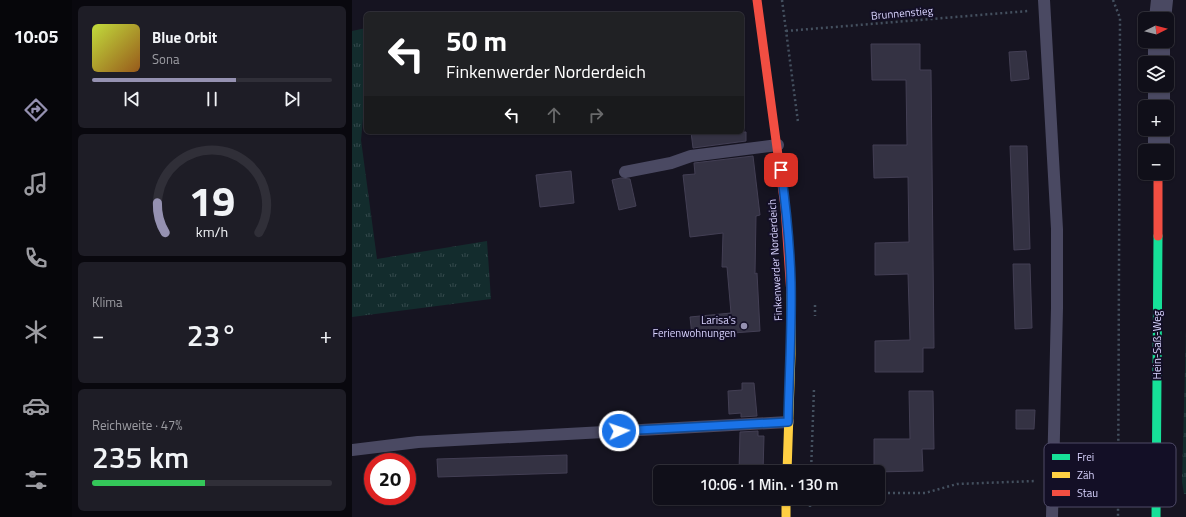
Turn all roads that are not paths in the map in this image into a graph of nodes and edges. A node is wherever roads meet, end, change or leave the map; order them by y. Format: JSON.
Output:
{"nodes":[{"id":1,"x":757,"y":0,"type":"edge"},
{"id":2,"x":1162,"y":0,"type":"edge"},
{"id":3,"x":1044,"y":5,"type":"edge"},
{"id":4,"x":1161,"y":12,"type":"edge"},
{"id":5,"x":778,"y":145,"type":"junction"},
{"id":6,"x":625,"y":172,"type":"dead end"},
{"id":7,"x":1158,"y":180,"type":"edge"},
{"id":8,"x":788,"y":422,"type":"junction"},
{"id":9,"x":1053,"y":443,"type":"edge"},
{"id":10,"x":1156,"y":443,"type":"edge"},
{"id":11,"x":352,"y":450,"type":"edge"},
{"id":12,"x":787,"y":465,"type":"edge"},
{"id":13,"x":786,"y":505,"type":"edge"},
{"id":14,"x":1156,"y":507,"type":"edge"},
{"id":15,"x":786,"y":517,"type":"edge"},
{"id":16,"x":1156,"y":517,"type":"edge"}],
"edges":[{"from":1,"to":5,"type":"street","name":"Finkenwerder Norderdeich"},
{"from":2,"to":4,"type":"street"},
{"from":3,"to":9,"type":"lane"},
{"from":5,"to":6,"type":"lane"},
{"from":5,"to":8,"type":"street","name":"Finkenwerder Norderdeich"},
{"from":7,"to":10,"type":"street","name":"Hein-Saß-Weg"},
{"from":8,"to":11,"type":"lane"},
{"from":8,"to":12,"type":"street","name":"Finkenwerder Norderdeich"},
{"from":13,"to":15,"type":"street"},
{"from":14,"to":16,"type":"street","name":"Hein-Saß-Weg"}]}
